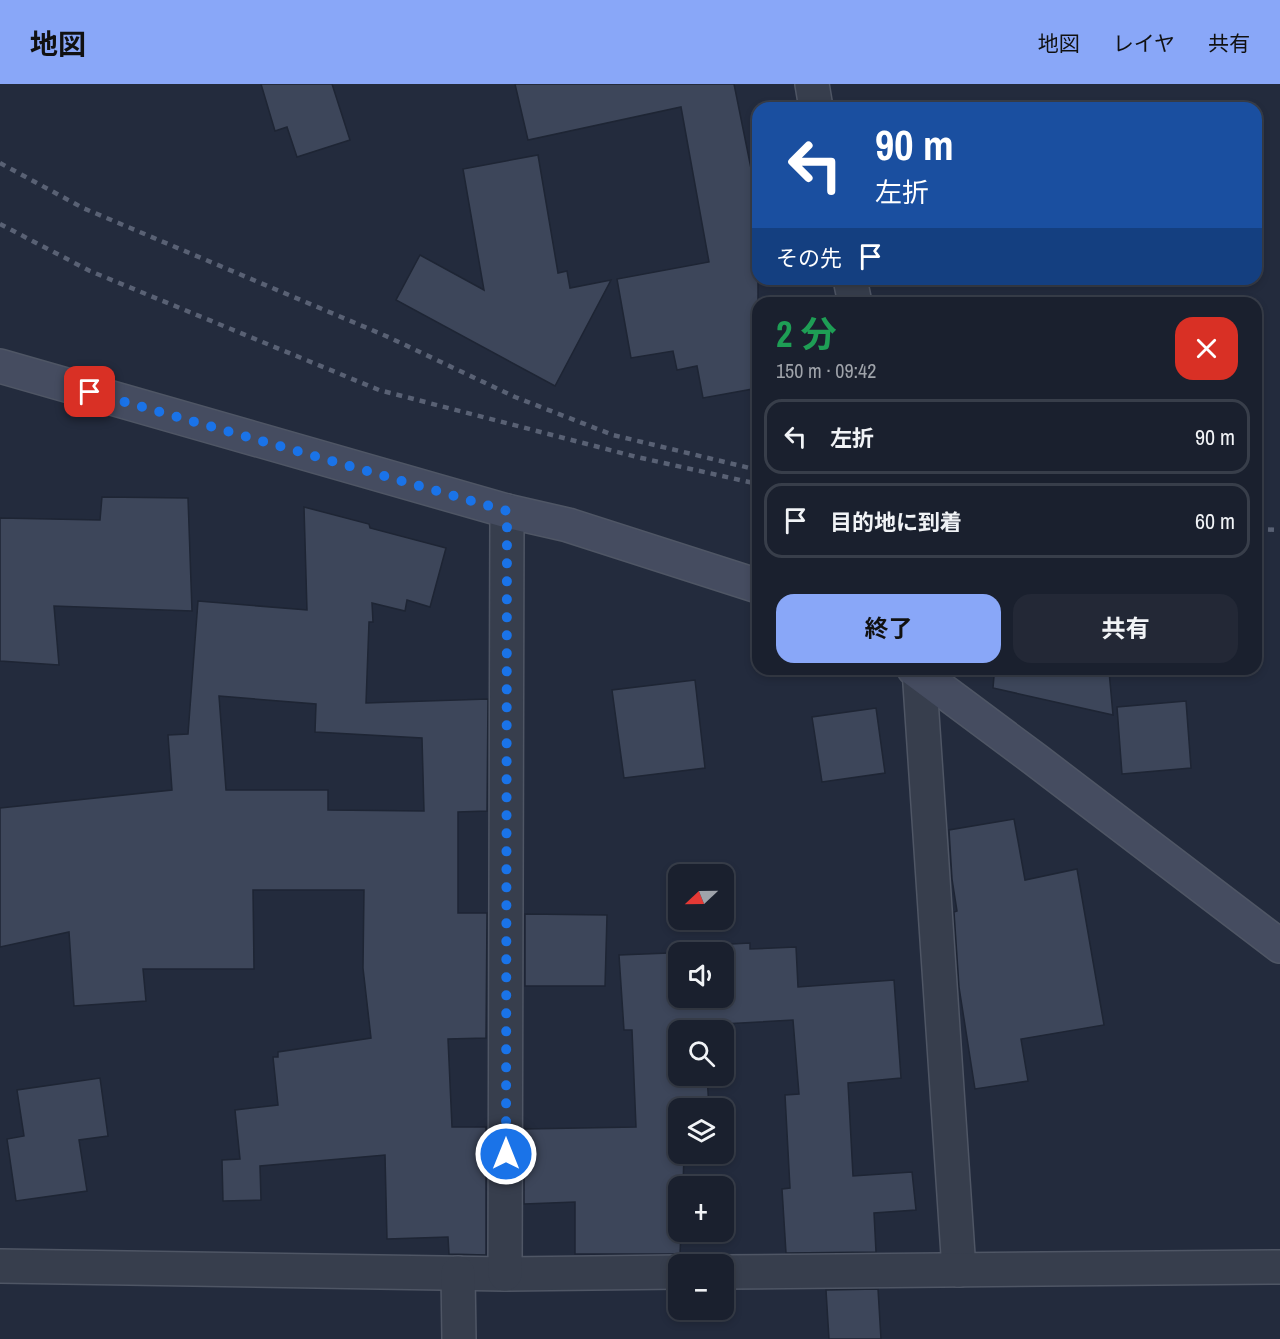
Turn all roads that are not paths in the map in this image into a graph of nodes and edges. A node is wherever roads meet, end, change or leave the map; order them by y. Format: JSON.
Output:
{"nodes":[{"id":1,"x":812,"y":84,"type":"edge"},
{"id":2,"x":815,"y":102,"type":"edge"},
{"id":3,"x":0,"y":366,"type":"edge"},
{"id":4,"x":507,"y":511,"type":"junction"},
{"id":5,"x":752,"y":584,"type":"edge"},
{"id":6,"x":918,"y":675,"type":"edge"},
{"id":7,"x":923,"y":675,"type":"edge"},
{"id":8,"x":1280,"y":946,"type":"edge"},
{"id":9,"x":0,"y":1266,"type":"edge"},
{"id":10,"x":1280,"y":1267,"type":"edge"},
{"id":11,"x":960,"y":1270,"type":"junction"},
{"id":12,"x":668,"y":1272,"type":"edge"},
{"id":13,"x":734,"y":1272,"type":"edge"},
{"id":14,"x":458,"y":1273,"type":"junction"},
{"id":15,"x":505,"y":1274,"type":"junction"},
{"id":16,"x":459,"y":1339,"type":"edge"}],
"edges":[{"from":1,"to":2,"type":"street"},
{"from":3,"to":4,"type":"street"},
{"from":4,"to":5,"type":"street"},
{"from":4,"to":15,"type":"street"},
{"from":6,"to":11,"type":"street"},
{"from":7,"to":8,"type":"street"},
{"from":9,"to":14,"type":"street"},
{"from":10,"to":11,"type":"street"},
{"from":11,"to":13,"type":"street"},
{"from":12,"to":15,"type":"street"},
{"from":14,"to":15,"type":"street"},
{"from":14,"to":16,"type":"street"}]}
